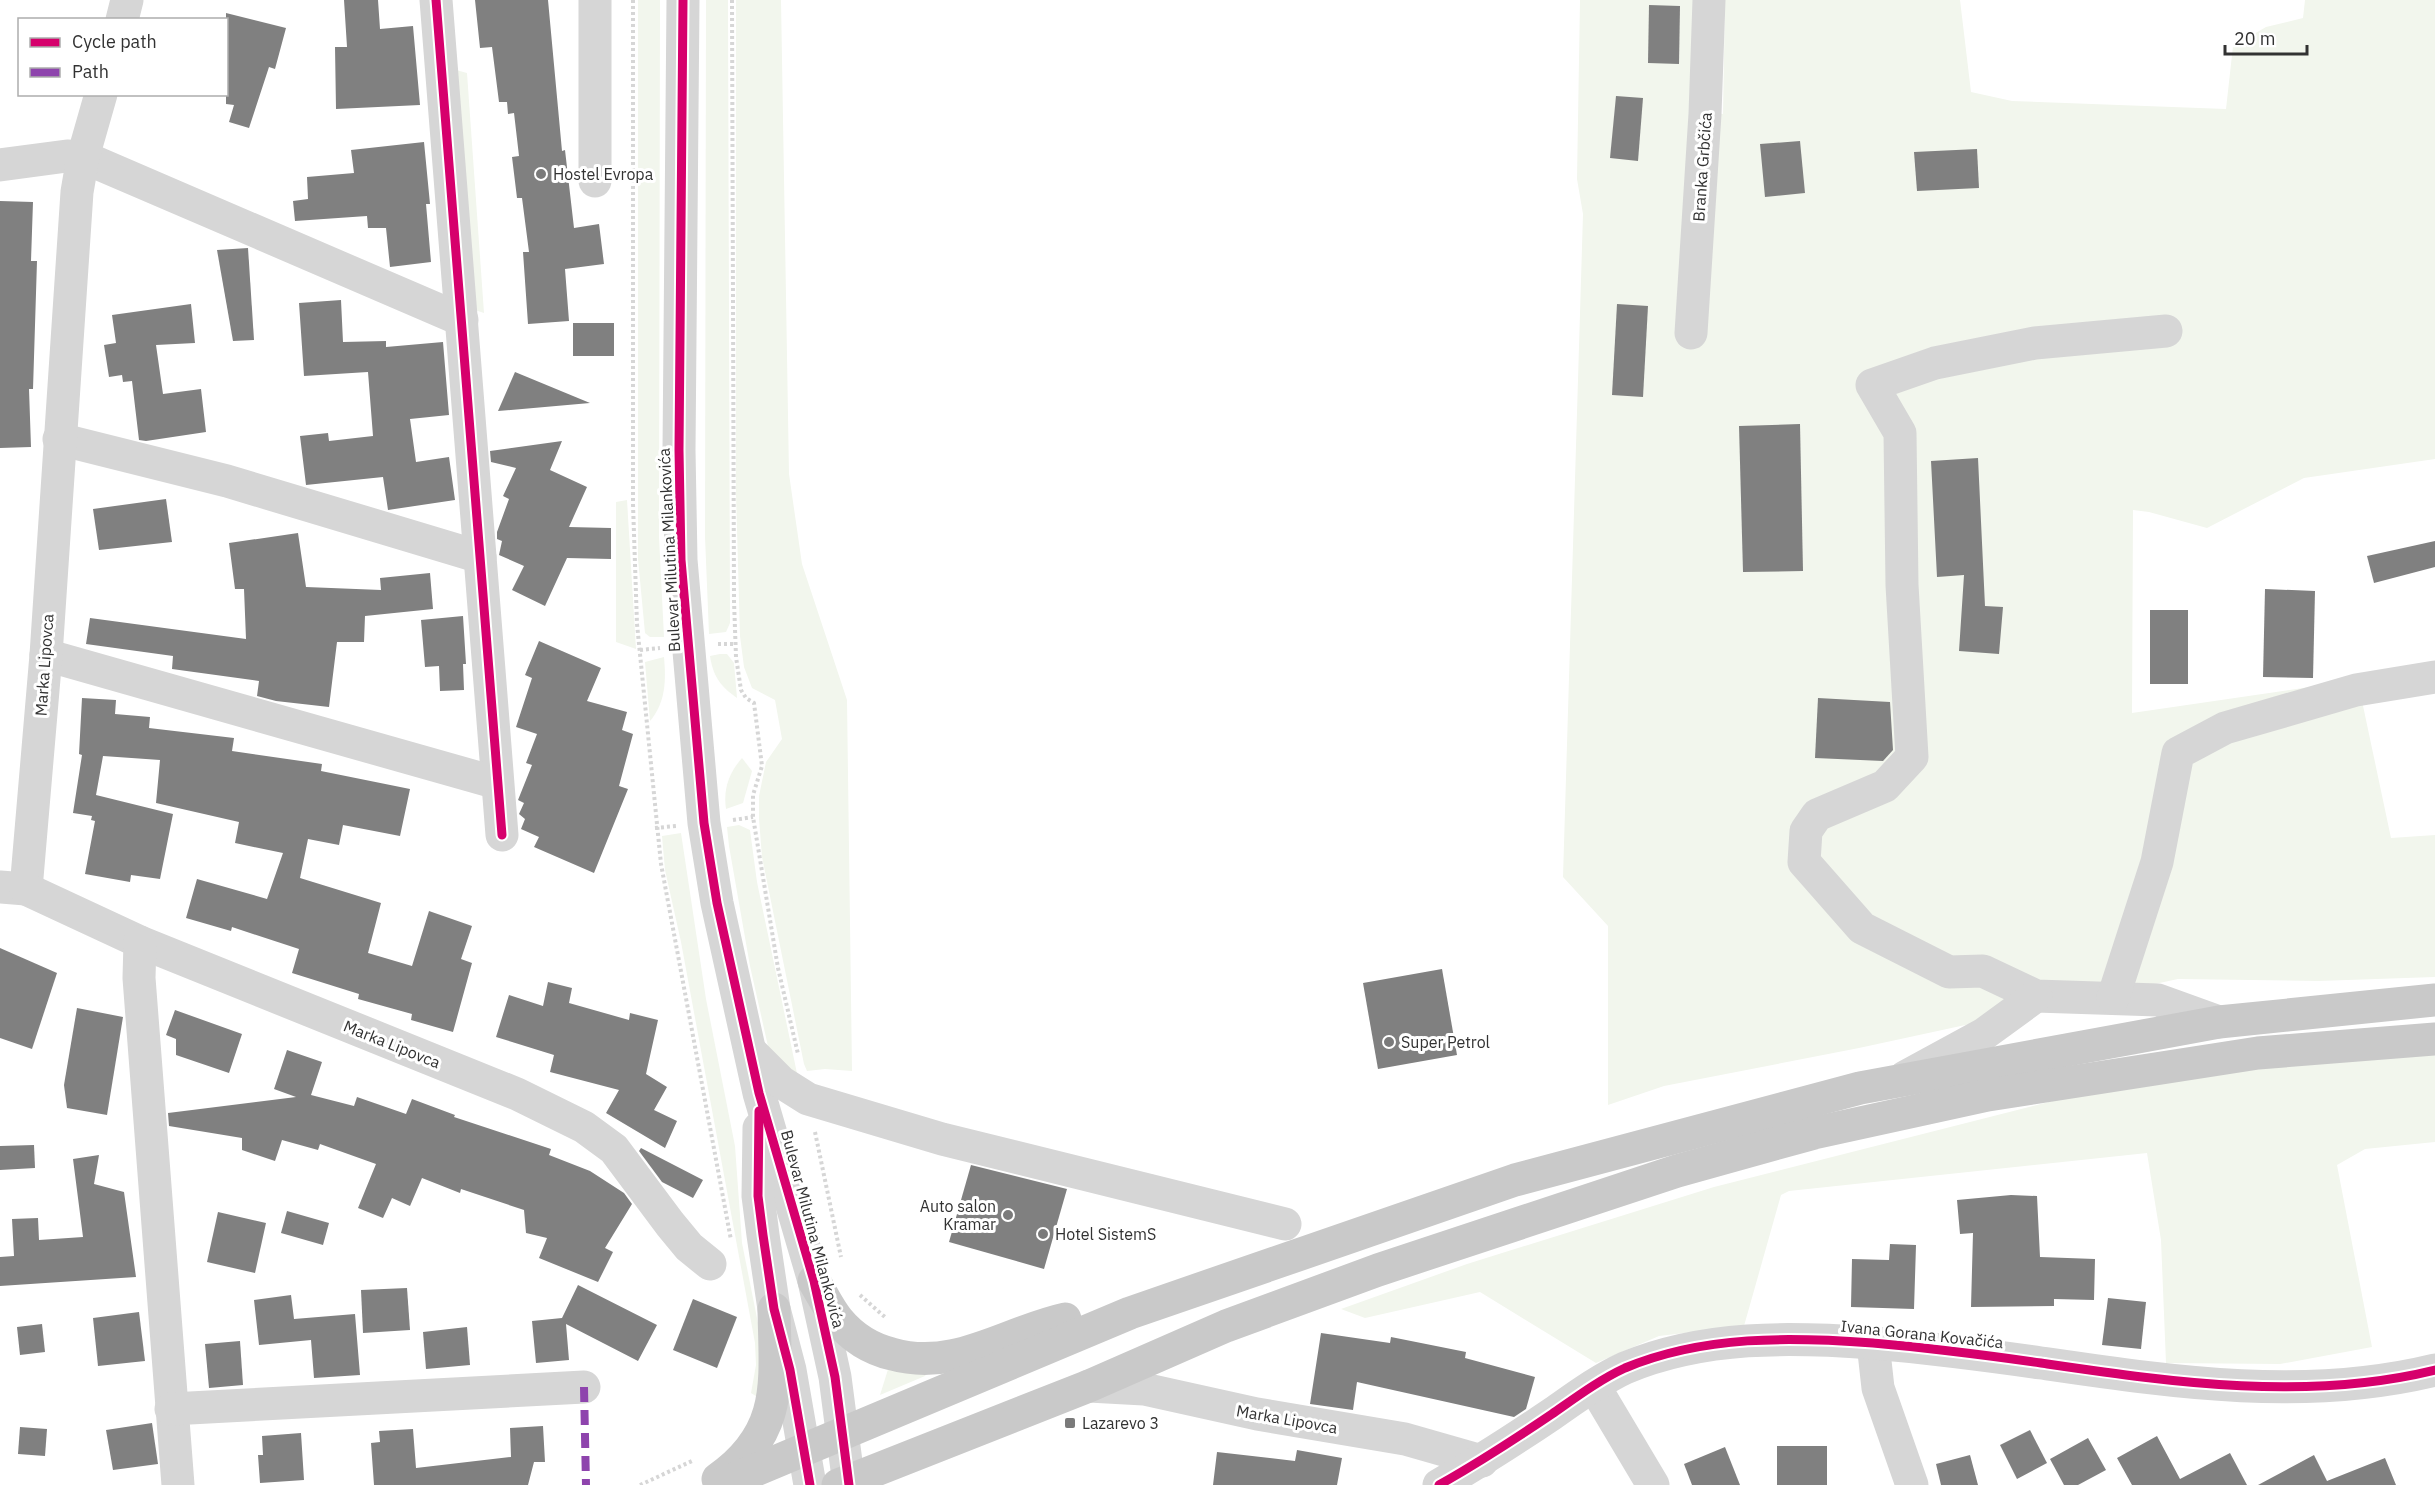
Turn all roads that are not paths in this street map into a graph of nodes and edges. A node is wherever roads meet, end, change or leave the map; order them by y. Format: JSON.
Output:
{"nodes":[{"id":1,"x":128,"y":0,"type":"edge"},
{"id":2,"x":436,"y":0,"type":"edge"},
{"id":3,"x":595,"y":0,"type":"edge"},
{"id":4,"x":683,"y":0,"type":"edge"},
{"id":5,"x":1709,"y":0,"type":"edge"},
{"id":6,"x":123,"y":18,"type":"edge"},
{"id":7,"x":100,"y":96,"type":"edge"},
{"id":8,"x":83,"y":157,"type":"junction"},
{"id":9,"x":0,"y":165,"type":"edge"},
{"id":10,"x":595,"y":180,"type":"dead end"},
{"id":11,"x":462,"y":320,"type":"junction"},
{"id":12,"x":2166,"y":331,"type":"dead end"},
{"id":13,"x":1691,"y":333,"type":"dead end"},
{"id":14,"x":59,"y":440,"type":"junction"},
{"id":15,"x":480,"y":557,"type":"junction"},
{"id":16,"x":46,"y":656,"type":"junction"},
{"id":17,"x":2435,"y":677,"type":"edge"},
{"id":18,"x":497,"y":783,"type":"junction"},
{"id":19,"x":502,"y":836,"type":"dead end"},
{"id":20,"x":13,"y":888,"type":"edge"},
{"id":21,"x":140,"y":942,"type":"junction"},
{"id":22,"x":2036,"y":996,"type":"junction"},
{"id":23,"x":2113,"y":998,"type":"junction"},
{"id":24,"x":2435,"y":1000,"type":"edge"},
{"id":25,"x":2219,"y":1022,"type":"junction"},
{"id":26,"x":2435,"y":1039,"type":"edge"},
{"id":27,"x":751,"y":1052,"type":"junction"},
{"id":28,"x":1900,"y":1080,"type":"junction"},
{"id":29,"x":759,"y":1093,"type":"junction"},
{"id":30,"x":1286,"y":1224,"type":"dead end"},
{"id":31,"x":710,"y":1264,"type":"dead end"},
{"id":32,"x":814,"y":1281,"type":"junction"},
{"id":33,"x":774,"y":1309,"type":"junction"},
{"id":34,"x":1130,"y":1313,"type":"junction"},
{"id":35,"x":1873,"y":1343,"type":"junction"},
{"id":36,"x":2435,"y":1370,"type":"edge"},
{"id":37,"x":1089,"y":1386,"type":"junction"},
{"id":38,"x":1594,"y":1386,"type":"junction"},
{"id":39,"x":584,"y":1387,"type":"dead end"},
{"id":40,"x":171,"y":1409,"type":"junction"},
{"id":41,"x":843,"y":1434,"type":"junction"},
{"id":42,"x":805,"y":1451,"type":"junction"},
{"id":43,"x":1482,"y":1461,"type":"junction"},
{"id":44,"x":845,"y":1484,"type":"edge"},
{"id":45,"x":178,"y":1485,"type":"edge"},
{"id":46,"x":709,"y":1485,"type":"edge"},
{"id":47,"x":720,"y":1485,"type":"edge"},
{"id":48,"x":810,"y":1485,"type":"edge"},
{"id":49,"x":1439,"y":1485,"type":"edge"},
{"id":50,"x":1653,"y":1485,"type":"edge"},
{"id":51,"x":1911,"y":1485,"type":"edge"}],
"edges":[{"from":1,"to":6,"type":"street"},
{"from":2,"to":11,"type":"street"},
{"from":3,"to":10,"type":"street"},
{"from":4,"to":27,"type":"street","name":"Bulevar Milutina Milankovića"},
{"from":5,"to":13,"type":"street","name":"Branka Grbčića"},
{"from":7,"to":8,"type":"street","name":"Marka Lipovca"},
{"from":8,"to":9,"type":"street"},
{"from":8,"to":11,"type":"street"},
{"from":8,"to":14,"type":"street","name":"Marka Lipovca"},
{"from":11,"to":15,"type":"street"},
{"from":12,"to":22,"type":"street"},
{"from":14,"to":15,"type":"street"},
{"from":14,"to":16,"type":"street","name":"Marka Lipovca"},
{"from":15,"to":18,"type":"street"},
{"from":16,"to":18,"type":"street"},
{"from":16,"to":20,"type":"street","name":"Marka Lipovca"},
{"from":17,"to":23,"type":"street"},
{"from":18,"to":19,"type":"street"},
{"from":20,"to":21,"type":"street","name":"Marka Lipovca"},
{"from":21,"to":31,"type":"street","name":"Marka Lipovca"},
{"from":21,"to":40,"type":"street"},
{"from":22,"to":23,"type":"street"},
{"from":22,"to":28,"type":"street"},
{"from":23,"to":25,"type":"street"},
{"from":24,"to":25,"type":"main road"},
{"from":25,"to":28,"type":"main road"},
{"from":26,"to":37,"type":"main road"},
{"from":27,"to":29,"type":"street","name":"Bulevar Milutina Milankovića"},
{"from":27,"to":30,"type":"street"},
{"from":28,"to":34,"type":"main road"},
{"from":29,"to":32,"type":"street","name":"Bulevar Milutina Milankovića"},
{"from":29,"to":33,"type":"street","name":"Bulevar Milutina Milankovića"},
{"from":32,"to":34,"type":"main road"},
{"from":32,"to":41,"type":"street","name":"Bulevar Milutina Milankovića"},
{"from":33,"to":42,"type":"street","name":"Bulevar Milutina Milankovića"},
{"from":33,"to":46,"type":"main road"},
{"from":34,"to":41,"type":"main road"},
{"from":35,"to":36,"type":"street","name":"Ivana Gorana Kovačića"},
{"from":35,"to":38,"type":"street","name":"Ivana Gorana Kovačića"},
{"from":35,"to":51,"type":"street"},
{"from":37,"to":43,"type":"street","name":"Marka Lipovca"},
{"from":37,"to":44,"type":"main road"},
{"from":38,"to":43,"type":"street","name":"Ivana Gorana Kovačića"},
{"from":38,"to":50,"type":"street"},
{"from":39,"to":40,"type":"street"},
{"from":40,"to":45,"type":"street"},
{"from":41,"to":42,"type":"main road"},
{"from":41,"to":44,"type":"street","name":"Bulevar Milutina Milankovića"},
{"from":42,"to":47,"type":"main road"},
{"from":42,"to":48,"type":"street","name":"Bulevar Milutina Milankovića"},
{"from":43,"to":49,"type":"street","name":"Ivana Gorana Kovačića"}]}
